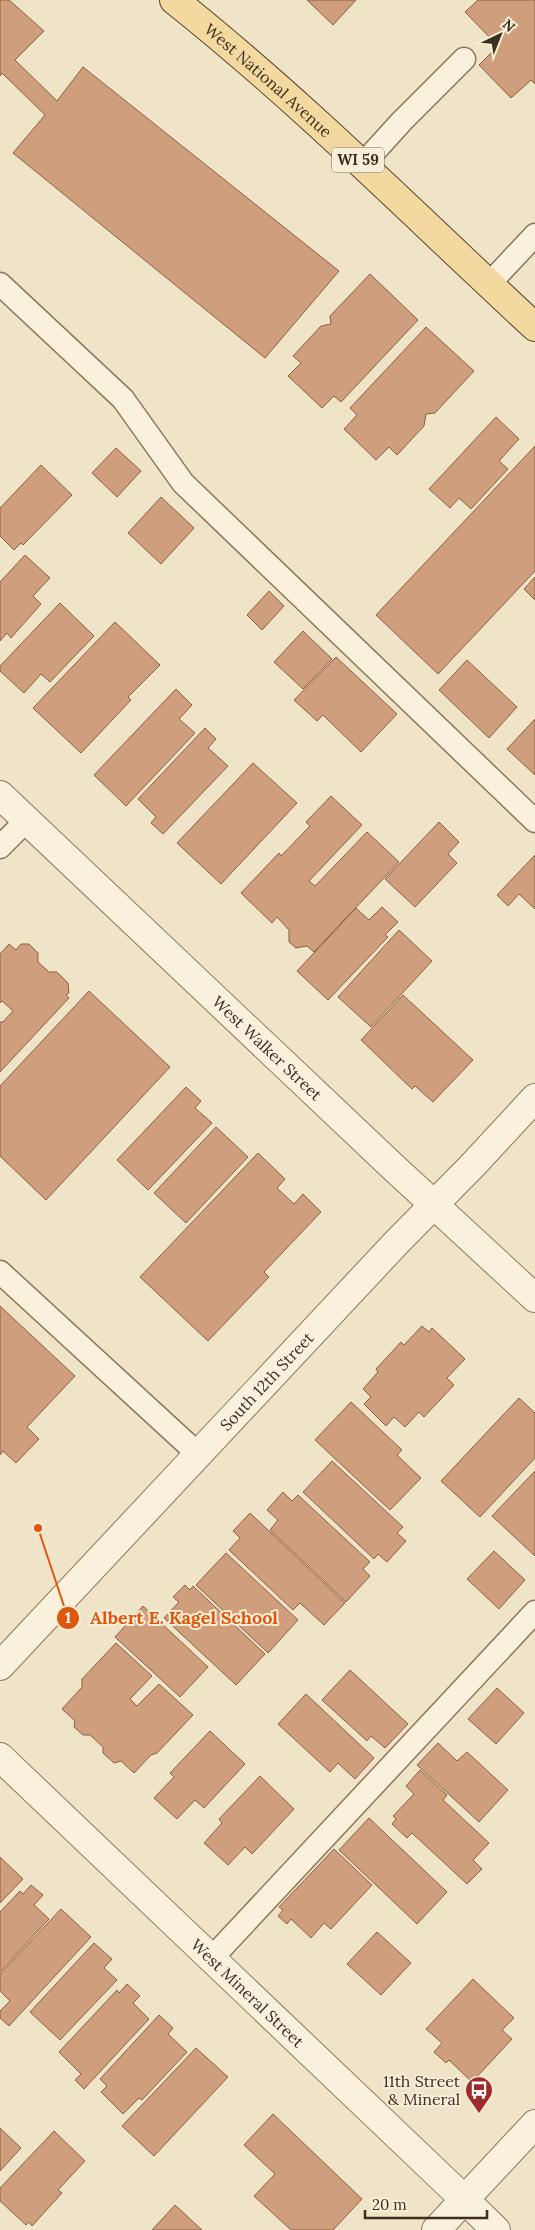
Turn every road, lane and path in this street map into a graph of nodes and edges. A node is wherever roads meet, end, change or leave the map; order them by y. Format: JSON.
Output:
{"nodes":[{"id":1,"x":174,"y":0,"type":"edge"},
{"id":2,"x":464,"y":59,"type":"dead end"},
{"id":3,"x":363,"y":164,"type":"junction"},
{"id":4,"x":535,"y":235,"type":"edge"},
{"id":5,"x":0,"y":284,"type":"edge"},
{"id":6,"x":489,"y":284,"type":"junction"},
{"id":7,"x":535,"y":327,"type":"edge"},
{"id":8,"x":0,"y":795,"type":"edge"},
{"id":9,"x":26,"y":820,"type":"junction"},
{"id":10,"x":535,"y":822,"type":"edge"},
{"id":11,"x":0,"y":847,"type":"edge"},
{"id":12,"x":535,"y":1098,"type":"edge"},
{"id":13,"x":434,"y":1205,"type":"junction"},
{"id":14,"x":0,"y":1272,"type":"edge"},
{"id":15,"x":535,"y":1298,"type":"edge"},
{"id":16,"x":198,"y":1454,"type":"junction"},
{"id":17,"x":535,"y":1612,"type":"edge"},
{"id":18,"x":0,"y":1666,"type":"edge"},
{"id":19,"x":0,"y":1758,"type":"edge"},
{"id":20,"x":211,"y":1959,"type":"junction"},
{"id":21,"x":535,"y":2124,"type":"edge"},
{"id":22,"x":464,"y":2200,"type":"junction"},
{"id":23,"x":436,"y":2230,"type":"edge"},
{"id":24,"x":496,"y":2230,"type":"edge"}],
"edges":[{"from":1,"to":3,"type":"main road","name":"West National Avenue","number":"WI 59"},
{"from":2,"to":3,"type":"lane"},
{"from":3,"to":6,"type":"main road","name":"West National Avenue","number":"WI 59"},
{"from":4,"to":6,"type":"lane"},
{"from":5,"to":10,"type":"lane"},
{"from":6,"to":7,"type":"main road","name":"West National Avenue","number":"WI 59"},
{"from":8,"to":9,"type":"street","name":"West Walker Street"},
{"from":9,"to":11,"type":"lane"},
{"from":9,"to":13,"type":"street","name":"West Walker Street"},
{"from":12,"to":13,"type":"street","name":"South 12th Street"},
{"from":13,"to":15,"type":"street","name":"West Walker Street"},
{"from":13,"to":16,"type":"street","name":"South 12th Street"},
{"from":14,"to":16,"type":"lane"},
{"from":16,"to":18,"type":"street","name":"South 12th Street"},
{"from":17,"to":20,"type":"lane"},
{"from":19,"to":20,"type":"street","name":"West Mineral Street"},
{"from":20,"to":22,"type":"street","name":"West Mineral Street"},
{"from":21,"to":22,"type":"street"},
{"from":22,"to":23,"type":"street"},
{"from":22,"to":24,"type":"street","name":"West Mineral Street"}]}
